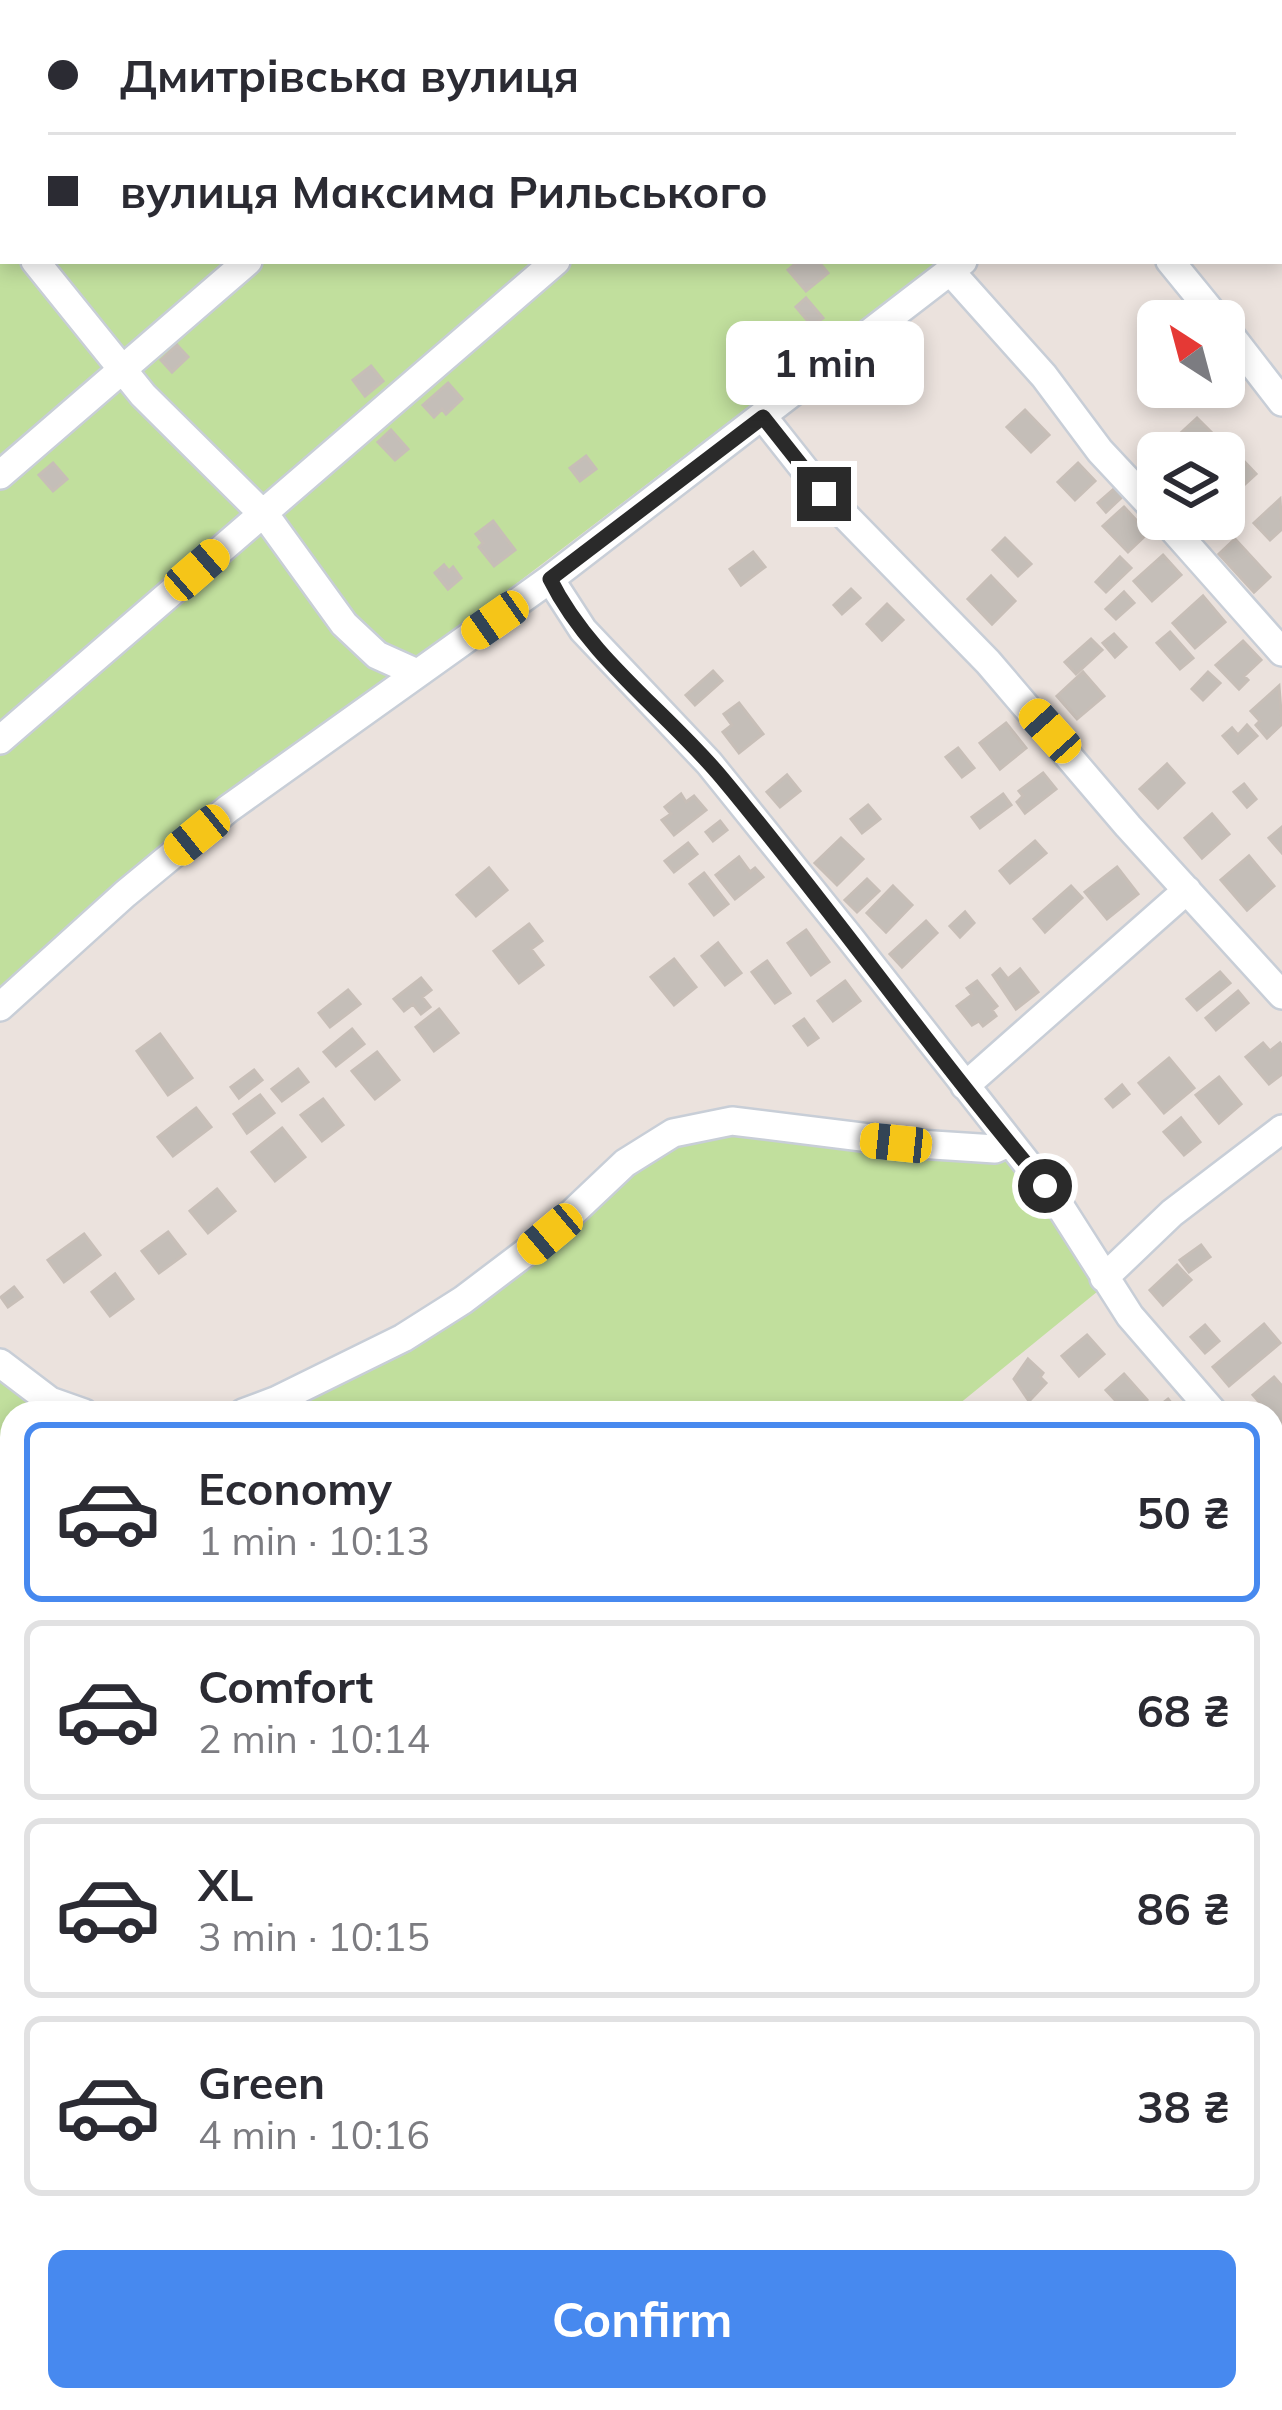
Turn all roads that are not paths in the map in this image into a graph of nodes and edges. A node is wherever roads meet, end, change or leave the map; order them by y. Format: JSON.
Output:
{"nodes":[{"id":1,"x":37,"y":264,"type":"edge"},
{"id":2,"x":245,"y":264,"type":"edge"},
{"id":3,"x":553,"y":264,"type":"edge"},
{"id":4,"x":1172,"y":264,"type":"edge"},
{"id":5,"x":957,"y":266,"type":"edge"},
{"id":6,"x":1202,"y":300,"type":"edge"},
{"id":7,"x":1245,"y":355,"type":"edge"},
{"id":8,"x":123,"y":370,"type":"junction"},
{"id":9,"x":1282,"y":402,"type":"edge"},
{"id":10,"x":763,"y":417,"type":"junction"},
{"id":11,"x":0,"y":475,"type":"edge"},
{"id":12,"x":1137,"y":490,"type":"edge"},
{"id":13,"x":263,"y":513,"type":"junction"},
{"id":14,"x":1182,"y":540,"type":"edge"},
{"id":15,"x":550,"y":579,"type":"junction"},
{"id":16,"x":1282,"y":652,"type":"edge"},
{"id":17,"x":417,"y":673,"type":"junction"},
{"id":18,"x":0,"y":740,"type":"edge"},
{"id":19,"x":1187,"y":890,"type":"junction"},
{"id":20,"x":1282,"y":995,"type":"edge"},
{"id":21,"x":0,"y":1007,"type":"edge"},
{"id":22,"x":965,"y":1087,"type":"junction"},
{"id":23,"x":1277,"y":1142,"type":"edge"},
{"id":24,"x":1008,"y":1143,"type":"junction"},
{"id":25,"x":1104,"y":1279,"type":"junction"},
{"id":26,"x":0,"y":1363,"type":"edge"},
{"id":27,"x":50,"y":1401,"type":"edge"},
{"id":28,"x":277,"y":1401,"type":"edge"},
{"id":29,"x":1203,"y":1401,"type":"edge"}],
"edges":[{"from":1,"to":8,"type":"street"},
{"from":2,"to":8,"type":"street"},
{"from":3,"to":13,"type":"street"},
{"from":4,"to":6,"type":"street"},
{"from":5,"to":10,"type":"street"},
{"from":5,"to":12,"type":"street"},
{"from":7,"to":9,"type":"street"},
{"from":8,"to":11,"type":"street"},
{"from":8,"to":13,"type":"street"},
{"from":10,"to":15,"type":"street"},
{"from":10,"to":19,"type":"street"},
{"from":13,"to":17,"type":"street"},
{"from":13,"to":18,"type":"street"},
{"from":14,"to":16,"type":"street"},
{"from":15,"to":17,"type":"street"},
{"from":15,"to":22,"type":"street"},
{"from":17,"to":21,"type":"street"},
{"from":19,"to":20,"type":"street"},
{"from":19,"to":22,"type":"street"},
{"from":22,"to":24,"type":"street"},
{"from":23,"to":25,"type":"street"},
{"from":24,"to":25,"type":"street"},
{"from":24,"to":28,"type":"street"},
{"from":25,"to":29,"type":"street"},
{"from":26,"to":27,"type":"street"}]}
